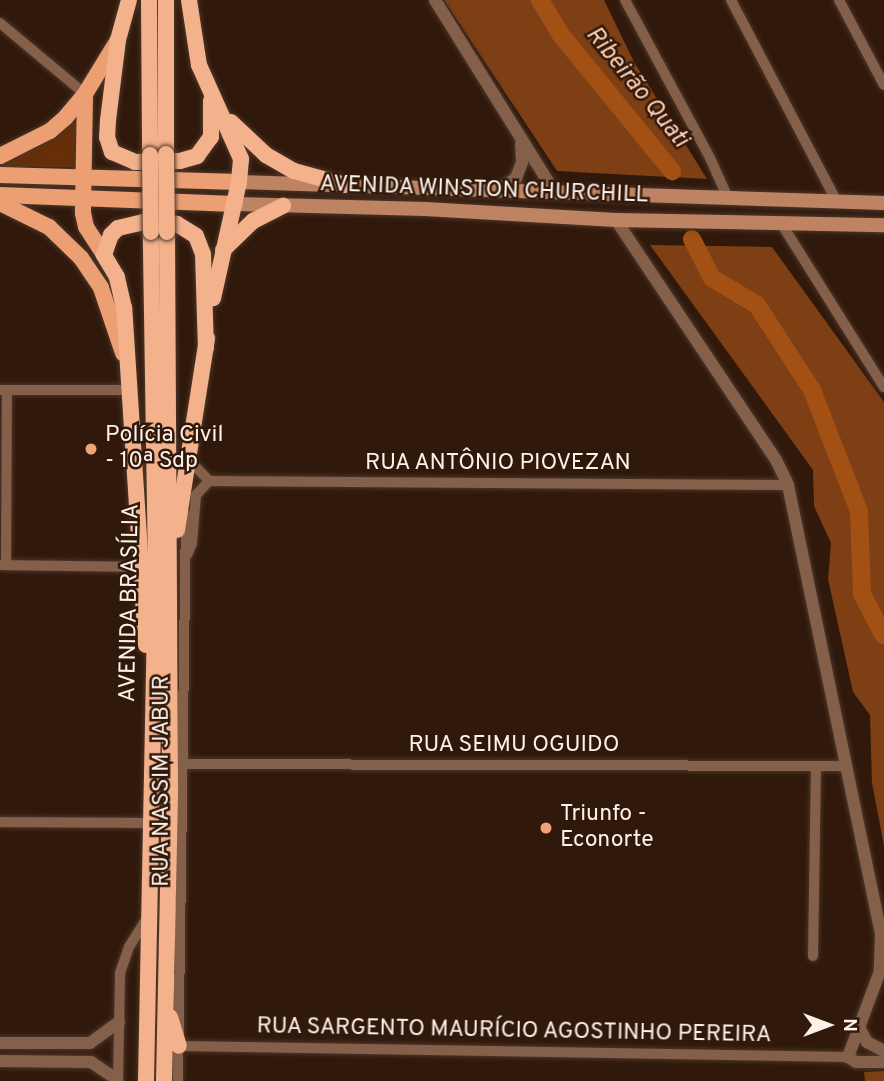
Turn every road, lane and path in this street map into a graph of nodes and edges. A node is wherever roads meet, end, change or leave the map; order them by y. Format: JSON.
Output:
{"nodes":[{"id":1,"x":129,"y":0,"type":"edge"},
{"id":2,"x":149,"y":0,"type":"edge"},
{"id":3,"x":166,"y":0,"type":"edge"},
{"id":4,"x":189,"y":0,"type":"edge"},
{"id":5,"x":435,"y":0,"type":"edge"},
{"id":6,"x":625,"y":0,"type":"edge"},
{"id":7,"x":731,"y":0,"type":"edge"},
{"id":8,"x":838,"y":0,"type":"edge"},
{"id":9,"x":0,"y":23,"type":"edge"},
{"id":10,"x":118,"y":40,"type":"junction"},
{"id":11,"x":884,"y":85,"type":"edge"},
{"id":12,"x":209,"y":88,"type":"junction"},
{"id":13,"x":85,"y":94,"type":"junction"},
{"id":14,"x":218,"y":107,"type":"junction"},
{"id":15,"x":521,"y":143,"type":"junction"},
{"id":16,"x":158,"y":154,"type":"junction"},
{"id":17,"x":0,"y":156,"type":"edge"},
{"id":18,"x":0,"y":175,"type":"edge"},
{"id":19,"x":82,"y":178,"type":"junction"},
{"id":20,"x":239,"y":182,"type":"junction"},
{"id":21,"x":345,"y":185,"type":"junction"},
{"id":22,"x":499,"y":190,"type":"junction"},
{"id":23,"x":554,"y":191,"type":"junction"},
{"id":24,"x":0,"y":195,"type":"edge"},
{"id":25,"x":728,"y":198,"type":"junction"},
{"id":26,"x":82,"y":200,"type":"junction"},
{"id":27,"x":836,"y":202,"type":"junction"},
{"id":28,"x":0,"y":203,"type":"edge"},
{"id":29,"x":235,"y":204,"type":"junction"},
{"id":30,"x":884,"y":204,"type":"edge"},
{"id":31,"x":283,"y":206,"type":"junction"},
{"id":32,"x":616,"y":220,"type":"junction"},
{"id":33,"x":781,"y":223,"type":"junction"},
{"id":34,"x":884,"y":225,"type":"edge"},
{"id":35,"x":159,"y":232,"type":"junction"},
{"id":36,"x":221,"y":252,"type":"junction"},
{"id":37,"x":104,"y":255,"type":"junction"},
{"id":38,"x":206,"y":348,"type":"junction"},
{"id":39,"x":130,"y":386,"type":"junction"},
{"id":40,"x":884,"y":387,"type":"edge"},
{"id":41,"x":4,"y":390,"type":"edge"},
{"id":42,"x":190,"y":461,"type":"junction"},
{"id":43,"x":186,"y":481,"type":"junction"},
{"id":44,"x":209,"y":481,"type":"junction"},
{"id":45,"x":788,"y":485,"type":"junction"},
{"id":46,"x":185,"y":559,"type":"junction"},
{"id":47,"x":3,"y":565,"type":"edge"},
{"id":48,"x":140,"y":567,"type":"junction"},
{"id":49,"x":170,"y":570,"type":"junction"},
{"id":50,"x":152,"y":742,"type":"junction"},
{"id":51,"x":182,"y":765,"type":"junction"},
{"id":52,"x":816,"y":765,"type":"junction"},
{"id":53,"x":846,"y":766,"type":"junction"},
{"id":54,"x":0,"y":822,"type":"edge"},
{"id":55,"x":150,"y":823,"type":"junction"},
{"id":56,"x":149,"y":914,"type":"junction"},
{"id":57,"x":813,"y":956,"type":"dead end"},
{"id":58,"x":164,"y":994,"type":"junction"},
{"id":59,"x":119,"y":1022,"type":"junction"},
{"id":60,"x":860,"y":1029,"type":"junction"},
{"id":61,"x":0,"y":1043,"type":"edge"},
{"id":62,"x":90,"y":1043,"type":"junction"},
{"id":63,"x":179,"y":1046,"type":"junction"},
{"id":64,"x":884,"y":1052,"type":"edge"},
{"id":65,"x":848,"y":1057,"type":"junction"},
{"id":66,"x":0,"y":1061,"type":"edge"},
{"id":67,"x":90,"y":1062,"type":"junction"},
{"id":68,"x":884,"y":1062,"type":"edge"},
{"id":69,"x":118,"y":1080,"type":"edge"},
{"id":70,"x":146,"y":1081,"type":"edge"},
{"id":71,"x":164,"y":1081,"type":"edge"},
{"id":72,"x":178,"y":1081,"type":"edge"}],
"edges":[{"from":1,"to":10,"type":"highway"},
{"from":2,"to":16,"type":"highway","name":"AVENIDA BRASÍLIA"},
{"from":3,"to":16,"type":"highway","name":"AVENIDA BRASÍLIA"},
{"from":4,"to":12,"type":"highway"},
{"from":5,"to":15,"type":"street"},
{"from":6,"to":25,"type":"street"},
{"from":7,"to":27,"type":"street"},
{"from":8,"to":11,"type":"street"},
{"from":9,"to":13,"type":"street"},
{"from":10,"to":12,"type":"highway"},
{"from":10,"to":13,"type":"main road"},
{"from":12,"to":14,"type":"highway"},
{"from":13,"to":17,"type":"main road"},
{"from":13,"to":19,"type":"main road"},
{"from":14,"to":20,"type":"highway"},
{"from":14,"to":21,"type":"highway"},
{"from":15,"to":22,"type":"street"},
{"from":15,"to":23,"type":"street"},
{"from":16,"to":35,"type":"highway","name":"AVENIDA BRASÍLIA","bridge":true},
{"from":18,"to":19,"type":"main road","name":"AVENIDA WINSTON CHURCHILL"},
{"from":19,"to":20,"type":"main road","name":"AVENIDA WINSTON CHURCHILL"},
{"from":19,"to":26,"type":"main road"},
{"from":20,"to":21,"type":"main road","name":"AVENIDA WINSTON CHURCHILL"},
{"from":20,"to":29,"type":"highway"},
{"from":21,"to":22,"type":"main road","name":"AVENIDA WINSTON CHURCHILL"},
{"from":22,"to":23,"type":"main road","name":"AVENIDA WINSTON CHURCHILL"},
{"from":23,"to":25,"type":"main road","name":"AVENIDA WINSTON CHURCHILL"},
{"from":24,"to":26,"type":"main road","name":"AVENIDA WINSTON CHURCHILL"},
{"from":25,"to":27,"type":"main road","name":"AVENIDA WINSTON CHURCHILL"},
{"from":26,"to":29,"type":"main road","name":"AVENIDA WINSTON CHURCHILL"},
{"from":26,"to":37,"type":"main road"},
{"from":27,"to":30,"type":"main road","name":"AVENIDA WINSTON CHURCHILL"},
{"from":28,"to":39,"type":"main road"},
{"from":29,"to":31,"type":"main road","name":"AVENIDA WINSTON CHURCHILL"},
{"from":29,"to":36,"type":"highway"},
{"from":31,"to":32,"type":"main road","name":"AVENIDA WINSTON CHURCHILL"},
{"from":31,"to":36,"type":"highway"},
{"from":32,"to":33,"type":"main road","name":"AVENIDA WINSTON CHURCHILL"},
{"from":32,"to":45,"type":"street"},
{"from":33,"to":34,"type":"main road","name":"AVENIDA WINSTON CHURCHILL"},
{"from":33,"to":40,"type":"street"},
{"from":35,"to":49,"type":"highway","name":"AVENIDA BRASÍLIA"},
{"from":35,"to":50,"type":"highway","name":"AVENIDA BRASÍLIA"},
{"from":36,"to":38,"type":"highway"},
{"from":37,"to":38,"type":"highway"},
{"from":37,"to":39,"type":"highway"},
{"from":38,"to":42,"type":"highway"},
{"from":39,"to":41,"type":"street"},
{"from":39,"to":48,"type":"highway"},
{"from":41,"to":47,"type":"street"},
{"from":42,"to":43,"type":"highway"},
{"from":42,"to":44,"type":"street"},
{"from":43,"to":46,"type":"street","name":"RUA NASSIM JABUR"},
{"from":43,"to":49,"type":"highway"},
{"from":44,"to":45,"type":"street","name":"RUA ANTÔNIO PIOVEZAN"},
{"from":44,"to":46,"type":"street"},
{"from":45,"to":53,"type":"street"},
{"from":46,"to":51,"type":"street","name":"RUA NASSIM JABUR"},
{"from":47,"to":48,"type":"street"},
{"from":48,"to":50,"type":"highway"},
{"from":49,"to":58,"type":"highway","name":"AVENIDA BRASÍLIA"},
{"from":50,"to":55,"type":"highway","name":"AVENIDA BRASÍLIA"},
{"from":51,"to":52,"type":"street","name":"RUA SEIMU OGUIDO"},
{"from":51,"to":63,"type":"street","name":"RUA NASSIM JABUR"},
{"from":52,"to":53,"type":"street","name":"RUA SEIMU OGUIDO"},
{"from":52,"to":57,"type":"street"},
{"from":53,"to":60,"type":"street"},
{"from":54,"to":55,"type":"street"},
{"from":55,"to":56,"type":"highway","name":"AVENIDA BRASÍLIA"},
{"from":56,"to":59,"type":"street"},
{"from":56,"to":70,"type":"highway","name":"AVENIDA BRASÍLIA"},
{"from":58,"to":63,"type":"highway"},
{"from":58,"to":71,"type":"highway","name":"AVENIDA BRASÍLIA"},
{"from":59,"to":62,"type":"street"},
{"from":59,"to":69,"type":"street"},
{"from":60,"to":64,"type":"street"},
{"from":60,"to":65,"type":"street"},
{"from":61,"to":62,"type":"street"},
{"from":62,"to":67,"type":"street"},
{"from":63,"to":65,"type":"street","name":"RUA SARGENTO MAURÍCIO AGOSTINHO PEREIRA"},
{"from":63,"to":72,"type":"street","name":"RUA NASSIM JABUR"},
{"from":64,"to":65,"type":"street"},
{"from":65,"to":68,"type":"street"},
{"from":66,"to":67,"type":"street"},
{"from":67,"to":69,"type":"street"}]}
